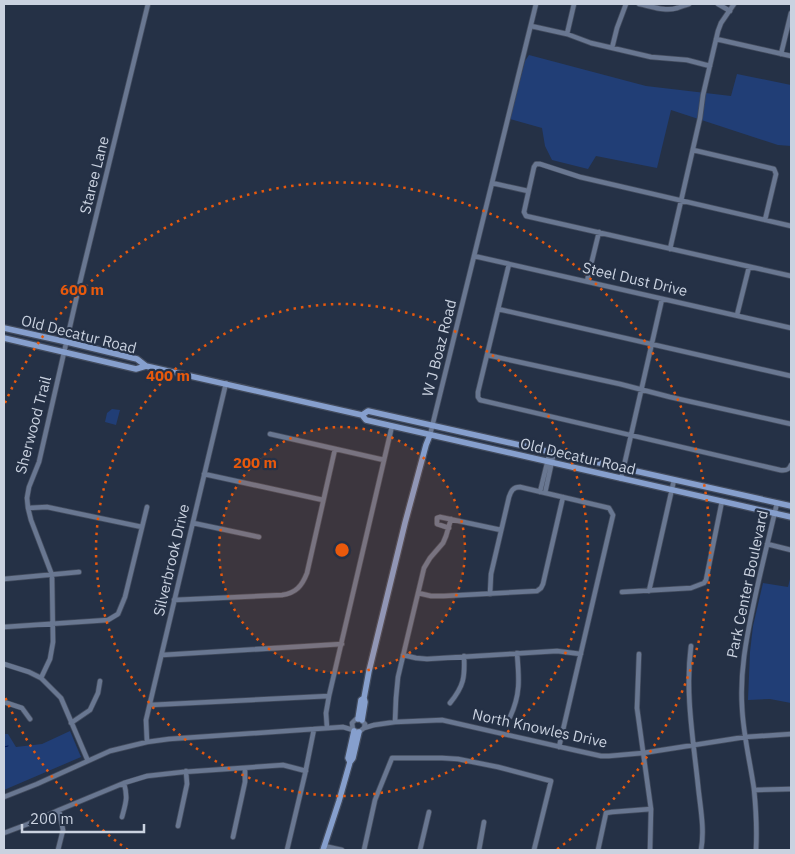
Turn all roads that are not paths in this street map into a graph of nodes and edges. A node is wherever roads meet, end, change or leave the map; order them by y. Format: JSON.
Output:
{"nodes":[{"id":1,"x":148,"y":4,"type":"edge"},
{"id":2,"x":536,"y":4,"type":"edge"},
{"id":3,"x":574,"y":4,"type":"edge"},
{"id":4,"x":626,"y":4,"type":"edge"},
{"id":5,"x":639,"y":4,"type":"edge"},
{"id":6,"x":689,"y":4,"type":"edge"},
{"id":7,"x":718,"y":4,"type":"edge"},
{"id":8,"x":734,"y":4,"type":"edge"},
{"id":9,"x":730,"y":11,"type":"junction"},
{"id":10,"x":791,"y":13,"type":"edge"},
{"id":11,"x":531,"y":26,"type":"junction"},
{"id":12,"x":567,"y":34,"type":"junction"},
{"id":13,"x":716,"y":39,"type":"junction"},
{"id":14,"x":612,"y":48,"type":"junction"},
{"id":15,"x":781,"y":54,"type":"junction"},
{"id":16,"x":791,"y":56,"type":"edge"},
{"id":17,"x":710,"y":66,"type":"junction"},
{"id":18,"x":693,"y":150,"type":"junction"},
{"id":19,"x":492,"y":183,"type":"junction"},
{"id":20,"x":528,"y":191,"type":"junction"},
{"id":21,"x":681,"y":200,"type":"junction"},
{"id":22,"x":765,"y":220,"type":"junction"},
{"id":23,"x":791,"y":226,"type":"edge"},
{"id":24,"x":598,"y":232,"type":"junction"},
{"id":25,"x":670,"y":249,"type":"junction"},
{"id":26,"x":474,"y":256,"type":"junction"},
{"id":27,"x":509,"y":264,"type":"junction"},
{"id":28,"x":749,"y":267,"type":"junction"},
{"id":29,"x":791,"y":276,"type":"edge"},
{"id":30,"x":587,"y":281,"type":"junction"},
{"id":31,"x":662,"y":298,"type":"junction"},
{"id":32,"x":498,"y":309,"type":"junction"},
{"id":33,"x":737,"y":315,"type":"junction"},
{"id":34,"x":791,"y":328,"type":"edge"},
{"id":35,"x":4,"y":329,"type":"edge"},
{"id":36,"x":4,"y":338,"type":"edge"},
{"id":37,"x":67,"y":342,"type":"junction"},
{"id":38,"x":652,"y":344,"type":"junction"},
{"id":39,"x":65,"y":352,"type":"junction"},
{"id":40,"x":487,"y":355,"type":"junction"},
{"id":41,"x":146,"y":366,"type":"junction"},
{"id":42,"x":791,"y":376,"type":"edge"},
{"id":43,"x":226,"y":383,"type":"junction"},
{"id":44,"x":641,"y":389,"type":"junction"},
{"id":45,"x":362,"y":415,"type":"junction"},
{"id":46,"x":791,"y":424,"type":"edge"},
{"id":47,"x":392,"y":426,"type":"junction"},
{"id":48,"x":432,"y":426,"type":"junction"},
{"id":49,"x":270,"y":434,"type":"dead end"},
{"id":50,"x":430,"y":435,"type":"junction"},
{"id":51,"x":631,"y":435,"type":"junction"},
{"id":52,"x":335,"y":449,"type":"junction"},
{"id":53,"x":552,"y":452,"type":"junction"},
{"id":54,"x":384,"y":460,"type":"junction"},
{"id":55,"x":549,"y":463,"type":"junction"},
{"id":56,"x":791,"y":465,"type":"edge"},
{"id":57,"x":623,"y":468,"type":"junction"},
{"id":58,"x":204,"y":474,"type":"junction"},
{"id":59,"x":621,"y":479,"type":"junction"},
{"id":60,"x":674,"y":480,"type":"junction"},
{"id":61,"x":672,"y":490,"type":"junction"},
{"id":62,"x":542,"y":493,"type":"junction"},
{"id":63,"x":563,"y":497,"type":"junction"},
{"id":64,"x":323,"y":500,"type":"junction"},
{"id":65,"x":722,"y":502,"type":"junction"},
{"id":66,"x":777,"y":503,"type":"junction"},
{"id":67,"x":791,"y":506,"type":"edge"},
{"id":68,"x":147,"y":507,"type":"dead end"},
{"id":69,"x":28,"y":508,"type":"junction"},
{"id":70,"x":775,"y":514,"type":"junction"},
{"id":71,"x":791,"y":517,"type":"edge"},
{"id":72,"x":451,"y":519,"type":"junction"},
{"id":73,"x":193,"y":523,"type":"junction"},
{"id":74,"x":142,"y":527,"type":"junction"},
{"id":75,"x":449,"y":528,"type":"junction"},
{"id":76,"x":501,"y":530,"type":"junction"},
{"id":77,"x":259,"y":537,"type":"dead end"},
{"id":78,"x":767,"y":544,"type":"junction"},
{"id":79,"x":791,"y":550,"type":"edge"},
{"id":80,"x":79,"y":572,"type":"dead end"},
{"id":81,"x":52,"y":575,"type":"junction"},
{"id":82,"x":4,"y":579,"type":"edge"},
{"id":83,"x":649,"y":591,"type":"junction"},
{"id":84,"x":622,"y":592,"type":"dead end"},
{"id":85,"x":418,"y":593,"type":"junction"},
{"id":86,"x":490,"y":594,"type":"junction"},
{"id":87,"x":174,"y":600,"type":"junction"},
{"id":88,"x":53,"y":624,"type":"junction"},
{"id":89,"x":4,"y":626,"type":"edge"},
{"id":90,"x":342,"y":644,"type":"junction"},
{"id":91,"x":691,"y":646,"type":"dead end"},
{"id":92,"x":517,"y":653,"type":"junction"},
{"id":93,"x":162,"y":654,"type":"junction"},
{"id":94,"x":581,"y":654,"type":"junction"},
{"id":95,"x":639,"y":654,"type":"dead end"},
{"id":96,"x":403,"y":655,"type":"junction"},
{"id":97,"x":464,"y":656,"type":"junction"},
{"id":98,"x":4,"y":664,"type":"edge"},
{"id":99,"x":41,"y":678,"type":"junction"},
{"id":100,"x":100,"y":681,"type":"dead end"},
{"id":101,"x":329,"y":696,"type":"junction"},
{"id":102,"x":4,"y":702,"type":"edge"},
{"id":103,"x":450,"y":703,"type":"dead end"},
{"id":104,"x":150,"y":705,"type":"junction"},
{"id":105,"x":510,"y":717,"type":"dead end"},
{"id":106,"x":30,"y":719,"type":"dead end"},
{"id":107,"x":359,"y":720,"type":"junction"},
{"id":108,"x":395,"y":722,"type":"junction"},
{"id":109,"x":71,"y":723,"type":"junction"},
{"id":110,"x":374,"y":725,"type":"junction"},
{"id":111,"x":343,"y":727,"type":"junction"},
{"id":112,"x":327,"y":728,"type":"junction"},
{"id":113,"x":314,"y":729,"type":"junction"},
{"id":114,"x":358,"y":730,"type":"junction"},
{"id":115,"x":791,"y":734,"type":"edge"},
{"id":116,"x":745,"y":737,"type":"junction"},
{"id":117,"x":148,"y":742,"type":"junction"},
{"id":118,"x":693,"y":745,"type":"junction"},
{"id":119,"x":559,"y":747,"type":"junction"},
{"id":120,"x":643,"y":752,"type":"junction"},
{"id":121,"x":88,"y":761,"type":"junction"},
{"id":122,"x":245,"y":768,"type":"junction"},
{"id":123,"x":306,"y":771,"type":"junction"},
{"id":124,"x":186,"y":772,"type":"junction"},
{"id":125,"x":124,"y":783,"type":"junction"},
{"id":126,"x":791,"y":789,"type":"edge"},
{"id":127,"x":754,"y":790,"type":"junction"},
{"id":128,"x":4,"y":797,"type":"edge"},
{"id":129,"x":651,"y":809,"type":"junction"},
{"id":130,"x":59,"y":810,"type":"junction"},
{"id":131,"x":429,"y":812,"type":"dead end"},
{"id":132,"x":122,"y":817,"type":"dead end"},
{"id":133,"x":484,"y":822,"type":"dead end"},
{"id":134,"x":178,"y":826,"type":"dead end"},
{"id":135,"x":4,"y":833,"type":"edge"},
{"id":136,"x":233,"y":837,"type":"dead end"},
{"id":137,"x":324,"y":848,"type":"edge"},
{"id":138,"x":58,"y":850,"type":"edge"},
{"id":139,"x":287,"y":850,"type":"edge"},
{"id":140,"x":342,"y":850,"type":"edge"},
{"id":141,"x":364,"y":850,"type":"edge"},
{"id":142,"x":420,"y":850,"type":"edge"},
{"id":143,"x":478,"y":850,"type":"edge"},
{"id":144,"x":534,"y":850,"type":"edge"},
{"id":145,"x":598,"y":850,"type":"edge"},
{"id":146,"x":650,"y":850,"type":"edge"},
{"id":147,"x":701,"y":850,"type":"edge"},
{"id":148,"x":756,"y":850,"type":"edge"}],
"edges":[{"from":1,"to":37,"type":"street","name":"Staree Lane"},
{"from":2,"to":11,"type":"street","name":"W J Boaz Road"},
{"from":3,"to":12,"type":"street"},
{"from":4,"to":14,"type":"street"},
{"from":5,"to":6,"type":"street"},
{"from":7,"to":9,"type":"street"},
{"from":8,"to":9,"type":"street"},
{"from":9,"to":13,"type":"street"},
{"from":10,"to":15,"type":"street"},
{"from":11,"to":12,"type":"street"},
{"from":11,"to":19,"type":"street","name":"W J Boaz Road"},
{"from":12,"to":14,"type":"street"},
{"from":13,"to":15,"type":"street"},
{"from":13,"to":17,"type":"street"},
{"from":14,"to":17,"type":"street"},
{"from":15,"to":16,"type":"street"},
{"from":17,"to":18,"type":"street"},
{"from":18,"to":21,"type":"street"},
{"from":18,"to":22,"type":"street"},
{"from":19,"to":20,"type":"street"},
{"from":19,"to":26,"type":"street","name":"W J Boaz Road"},
{"from":20,"to":21,"type":"street"},
{"from":20,"to":24,"type":"street"},
{"from":21,"to":22,"type":"street"},
{"from":21,"to":25,"type":"street"},
{"from":22,"to":23,"type":"street"},
{"from":24,"to":25,"type":"street"},
{"from":24,"to":30,"type":"street"},
{"from":25,"to":28,"type":"street"},
{"from":26,"to":27,"type":"street","name":"Steel Dust Drive"},
{"from":26,"to":48,"type":"street","name":"W J Boaz Road"},
{"from":27,"to":30,"type":"street","name":"Steel Dust Drive"},
{"from":27,"to":32,"type":"street"},
{"from":28,"to":29,"type":"street"},
{"from":28,"to":33,"type":"street"},
{"from":30,"to":31,"type":"street","name":"Steel Dust Drive"},
{"from":31,"to":33,"type":"street","name":"Steel Dust Drive"},
{"from":31,"to":38,"type":"street"},
{"from":32,"to":38,"type":"street"},
{"from":32,"to":40,"type":"street"},
{"from":33,"to":34,"type":"street","name":"Steel Dust Drive"},
{"from":35,"to":37,"type":"main road","name":"Old Decatur Road"},
{"from":36,"to":39,"type":"main road","name":"Old Decatur Road"},
{"from":37,"to":39,"type":"street","name":"Staree Lane"},
{"from":37,"to":41,"type":"main road","name":"Old Decatur Road"},
{"from":38,"to":42,"type":"street"},
{"from":38,"to":44,"type":"street"},
{"from":39,"to":41,"type":"main road","name":"Old Decatur Road"},
{"from":39,"to":69,"type":"street","name":"Sherwood Trail"},
{"from":40,"to":44,"type":"street"},
{"from":40,"to":51,"type":"street"},
{"from":41,"to":43,"type":"main road","name":"Old Decatur Road"},
{"from":43,"to":45,"type":"main road","name":"Old Decatur Road"},
{"from":43,"to":58,"type":"street","name":"Silverbrook Drive"},
{"from":44,"to":46,"type":"street"},
{"from":44,"to":51,"type":"street"},
{"from":45,"to":47,"type":"main road","name":"Old Decatur Road"},
{"from":45,"to":48,"type":"main road","name":"Old Decatur Road"},
{"from":47,"to":50,"type":"main road","name":"Old Decatur Road"},
{"from":47,"to":54,"type":"street"},
{"from":48,"to":50,"type":"street","name":"W J Boaz Road"},
{"from":48,"to":53,"type":"main road","name":"Old Decatur Road"},
{"from":49,"to":52,"type":"street"},
{"from":50,"to":55,"type":"main road","name":"Old Decatur Road"},
{"from":50,"to":107,"type":"main road","name":"W J Boaz Road"},
{"from":51,"to":56,"type":"street"},
{"from":51,"to":57,"type":"street"},
{"from":52,"to":54,"type":"street"},
{"from":52,"to":64,"type":"street"},
{"from":53,"to":55,"type":"street"},
{"from":53,"to":57,"type":"main road","name":"Old Decatur Road"},
{"from":54,"to":90,"type":"street"},
{"from":55,"to":59,"type":"main road","name":"Old Decatur Road"},
{"from":55,"to":62,"type":"street"},
{"from":57,"to":59,"type":"street"},
{"from":57,"to":60,"type":"main road","name":"Old Decatur Road"},
{"from":58,"to":64,"type":"street"},
{"from":58,"to":73,"type":"street","name":"Silverbrook Drive"},
{"from":59,"to":61,"type":"main road","name":"Old Decatur Road"},
{"from":60,"to":61,"type":"street"},
{"from":60,"to":66,"type":"main road","name":"Old Decatur Road"},
{"from":61,"to":65,"type":"main road","name":"Old Decatur Road"},
{"from":61,"to":83,"type":"street"},
{"from":62,"to":63,"type":"street"},
{"from":62,"to":76,"type":"street"},
{"from":63,"to":86,"type":"street"},
{"from":63,"to":94,"type":"street"},
{"from":64,"to":87,"type":"street"},
{"from":65,"to":70,"type":"main road","name":"Old Decatur Road"},
{"from":65,"to":83,"type":"street"},
{"from":66,"to":67,"type":"main road","name":"Old Decatur Road"},
{"from":66,"to":70,"type":"street","name":"Park Center Boulevard"},
{"from":68,"to":74,"type":"street"},
{"from":69,"to":74,"type":"street"},
{"from":69,"to":81,"type":"street","name":"Sherwood Trail"},
{"from":70,"to":71,"type":"main road","name":"Old Decatur Road"},
{"from":70,"to":78,"type":"street","name":"Park Center Boulevard"},
{"from":72,"to":75,"type":"street"},
{"from":72,"to":75,"type":"street"},
{"from":72,"to":76,"type":"street"},
{"from":73,"to":77,"type":"street"},
{"from":73,"to":87,"type":"street","name":"Silverbrook Drive"},
{"from":74,"to":88,"type":"street"},
{"from":75,"to":85,"type":"street"},
{"from":76,"to":86,"type":"street"},
{"from":78,"to":79,"type":"street"},
{"from":78,"to":116,"type":"street","name":"Park Center Boulevard"},
{"from":80,"to":81,"type":"street"},
{"from":81,"to":82,"type":"street"},
{"from":81,"to":88,"type":"street","name":"Sherwood Trail"},
{"from":83,"to":84,"type":"street"},
{"from":85,"to":86,"type":"street"},
{"from":85,"to":96,"type":"street"},
{"from":87,"to":93,"type":"street","name":"Silverbrook Drive"},
{"from":88,"to":89,"type":"street"},
{"from":88,"to":99,"type":"street","name":"Sherwood Trail"},
{"from":90,"to":93,"type":"street"},
{"from":90,"to":101,"type":"street"},
{"from":91,"to":118,"type":"street"},
{"from":92,"to":94,"type":"street"},
{"from":92,"to":97,"type":"street"},
{"from":92,"to":105,"type":"street"},
{"from":93,"to":104,"type":"street","name":"Silverbrook Drive"},
{"from":94,"to":119,"type":"street"},
{"from":95,"to":120,"type":"street"},
{"from":96,"to":97,"type":"street"},
{"from":96,"to":108,"type":"street"},
{"from":97,"to":103,"type":"street"},
{"from":98,"to":99,"type":"street"},
{"from":99,"to":109,"type":"street"},
{"from":100,"to":109,"type":"street"},
{"from":101,"to":104,"type":"street"},
{"from":101,"to":112,"type":"street"},
{"from":102,"to":106,"type":"street"},
{"from":104,"to":117,"type":"street","name":"Silverbrook Drive"},
{"from":107,"to":110,"type":"street","name":"North Knowles Drive"},
{"from":107,"to":111,"type":"street"},
{"from":107,"to":114,"type":"street"},
{"from":107,"to":114,"type":"street"},
{"from":108,"to":110,"type":"street","name":"North Knowles Drive"},
{"from":108,"to":119,"type":"street","name":"North Knowles Drive"},
{"from":109,"to":121,"type":"street"},
{"from":110,"to":114,"type":"street","name":"North Knowles Drive"},
{"from":111,"to":112,"type":"street"},
{"from":111,"to":114,"type":"street"},
{"from":112,"to":113,"type":"street"},
{"from":113,"to":117,"type":"street"},
{"from":113,"to":123,"type":"street"},
{"from":114,"to":137,"type":"main road"},
{"from":115,"to":116,"type":"street","name":"North Knowles Drive"},
{"from":116,"to":118,"type":"street","name":"North Knowles Drive"},
{"from":116,"to":127,"type":"street","name":"Park Center Boulevard"},
{"from":117,"to":121,"type":"street"},
{"from":118,"to":120,"type":"street","name":"North Knowles Drive"},
{"from":118,"to":147,"type":"street"},
{"from":119,"to":120,"type":"street","name":"North Knowles Drive"},
{"from":120,"to":129,"type":"street"},
{"from":121,"to":128,"type":"street"},
{"from":122,"to":123,"type":"street"},
{"from":122,"to":124,"type":"street"},
{"from":122,"to":136,"type":"street"},
{"from":123,"to":139,"type":"street"},
{"from":124,"to":125,"type":"street"},
{"from":124,"to":134,"type":"street"},
{"from":125,"to":130,"type":"street"},
{"from":125,"to":132,"type":"street"},
{"from":126,"to":127,"type":"street"},
{"from":127,"to":148,"type":"street","name":"Park Center Boulevard"},
{"from":129,"to":145,"type":"street"},
{"from":129,"to":146,"type":"street"},
{"from":130,"to":135,"type":"street"},
{"from":130,"to":138,"type":"street"},
{"from":131,"to":142,"type":"street"},
{"from":133,"to":143,"type":"street"},
{"from":137,"to":140,"type":"street"},
{"from":141,"to":144,"type":"street"}]}
